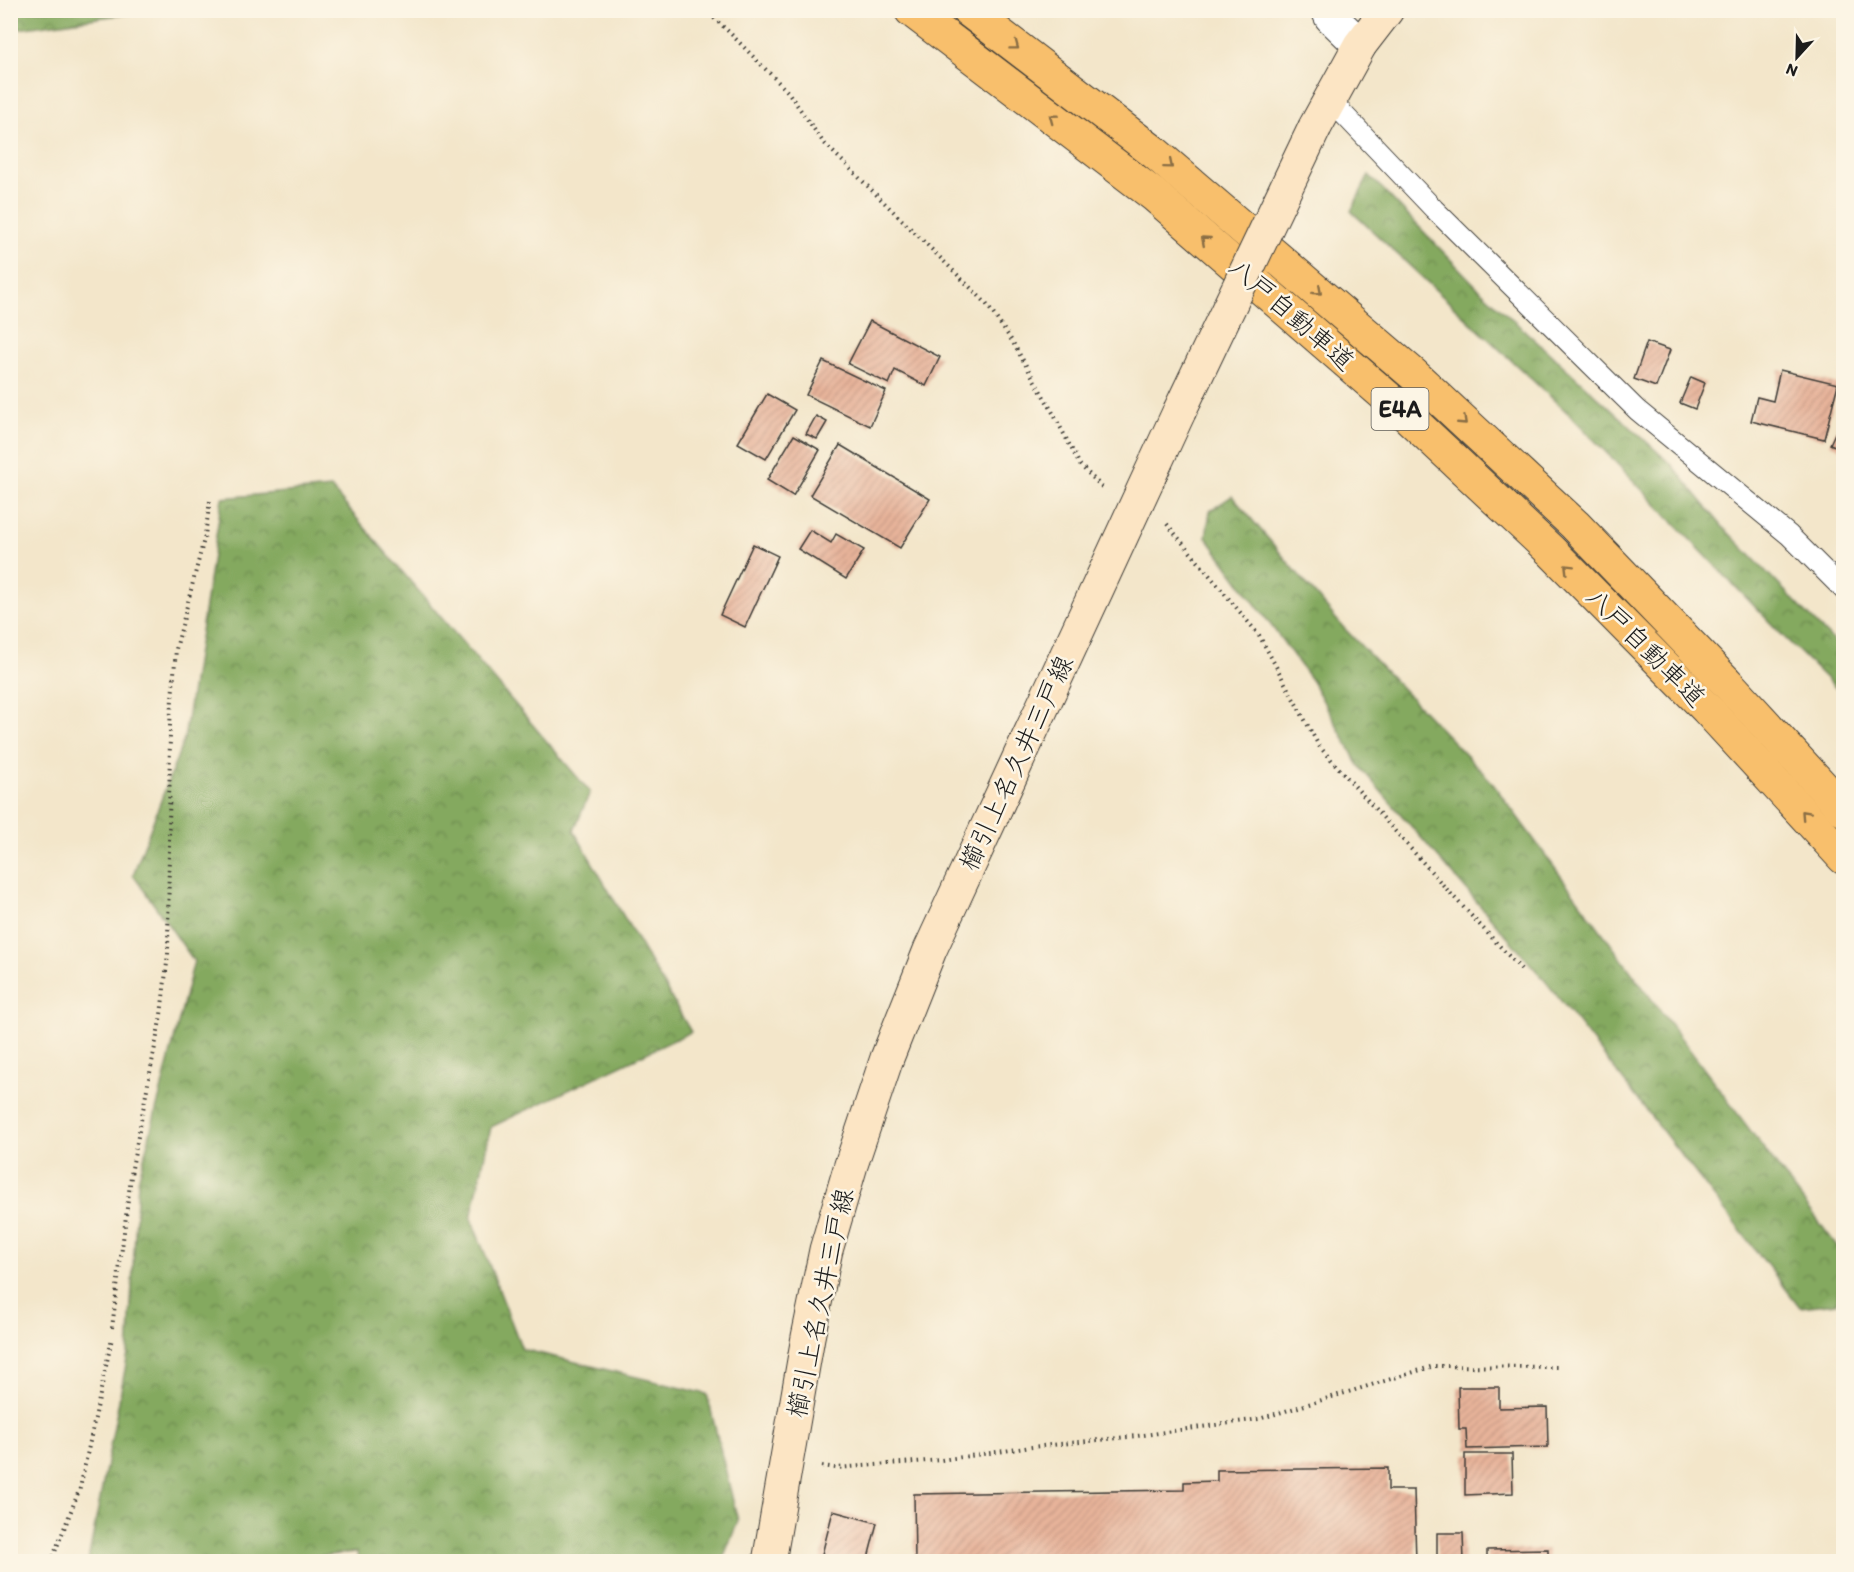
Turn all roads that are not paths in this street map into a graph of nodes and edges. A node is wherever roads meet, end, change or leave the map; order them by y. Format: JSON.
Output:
{"nodes":[{"id":1,"x":911,"y":10,"type":"edge"},
{"id":2,"x":968,"y":10,"type":"edge"},
{"id":3,"x":1328,"y":10,"type":"edge"},
{"id":4,"x":1387,"y":10,"type":"edge"},
{"id":5,"x":1360,"y":45,"type":"junction"},
{"id":6,"x":1323,"y":113,"type":"junction"},
{"id":7,"x":1844,"y":590,"type":"edge"},
{"id":8,"x":1844,"y":810,"type":"edge"},
{"id":9,"x":1844,"y":858,"type":"edge"},
{"id":10,"x":769,"y":1562,"type":"edge"}],
"edges":[{"from":9,"to":1,"type":"highway","name":"八戸自動車道","number":"E4A","one_way":true},
{"from":2,"to":8,"type":"highway","name":"八戸自動車道","number":"E4A","one_way":true},
{"from":3,"to":5,"type":"street"},
{"from":4,"to":5,"type":"main road","name":"櫛引上名久井三戸線"},
{"from":5,"to":6,"type":"main road","name":"櫛引上名久井三戸線"},
{"from":6,"to":7,"type":"lane"},
{"from":6,"to":10,"type":"main road","name":"櫛引上名久井三戸線","bridge":true}]}
